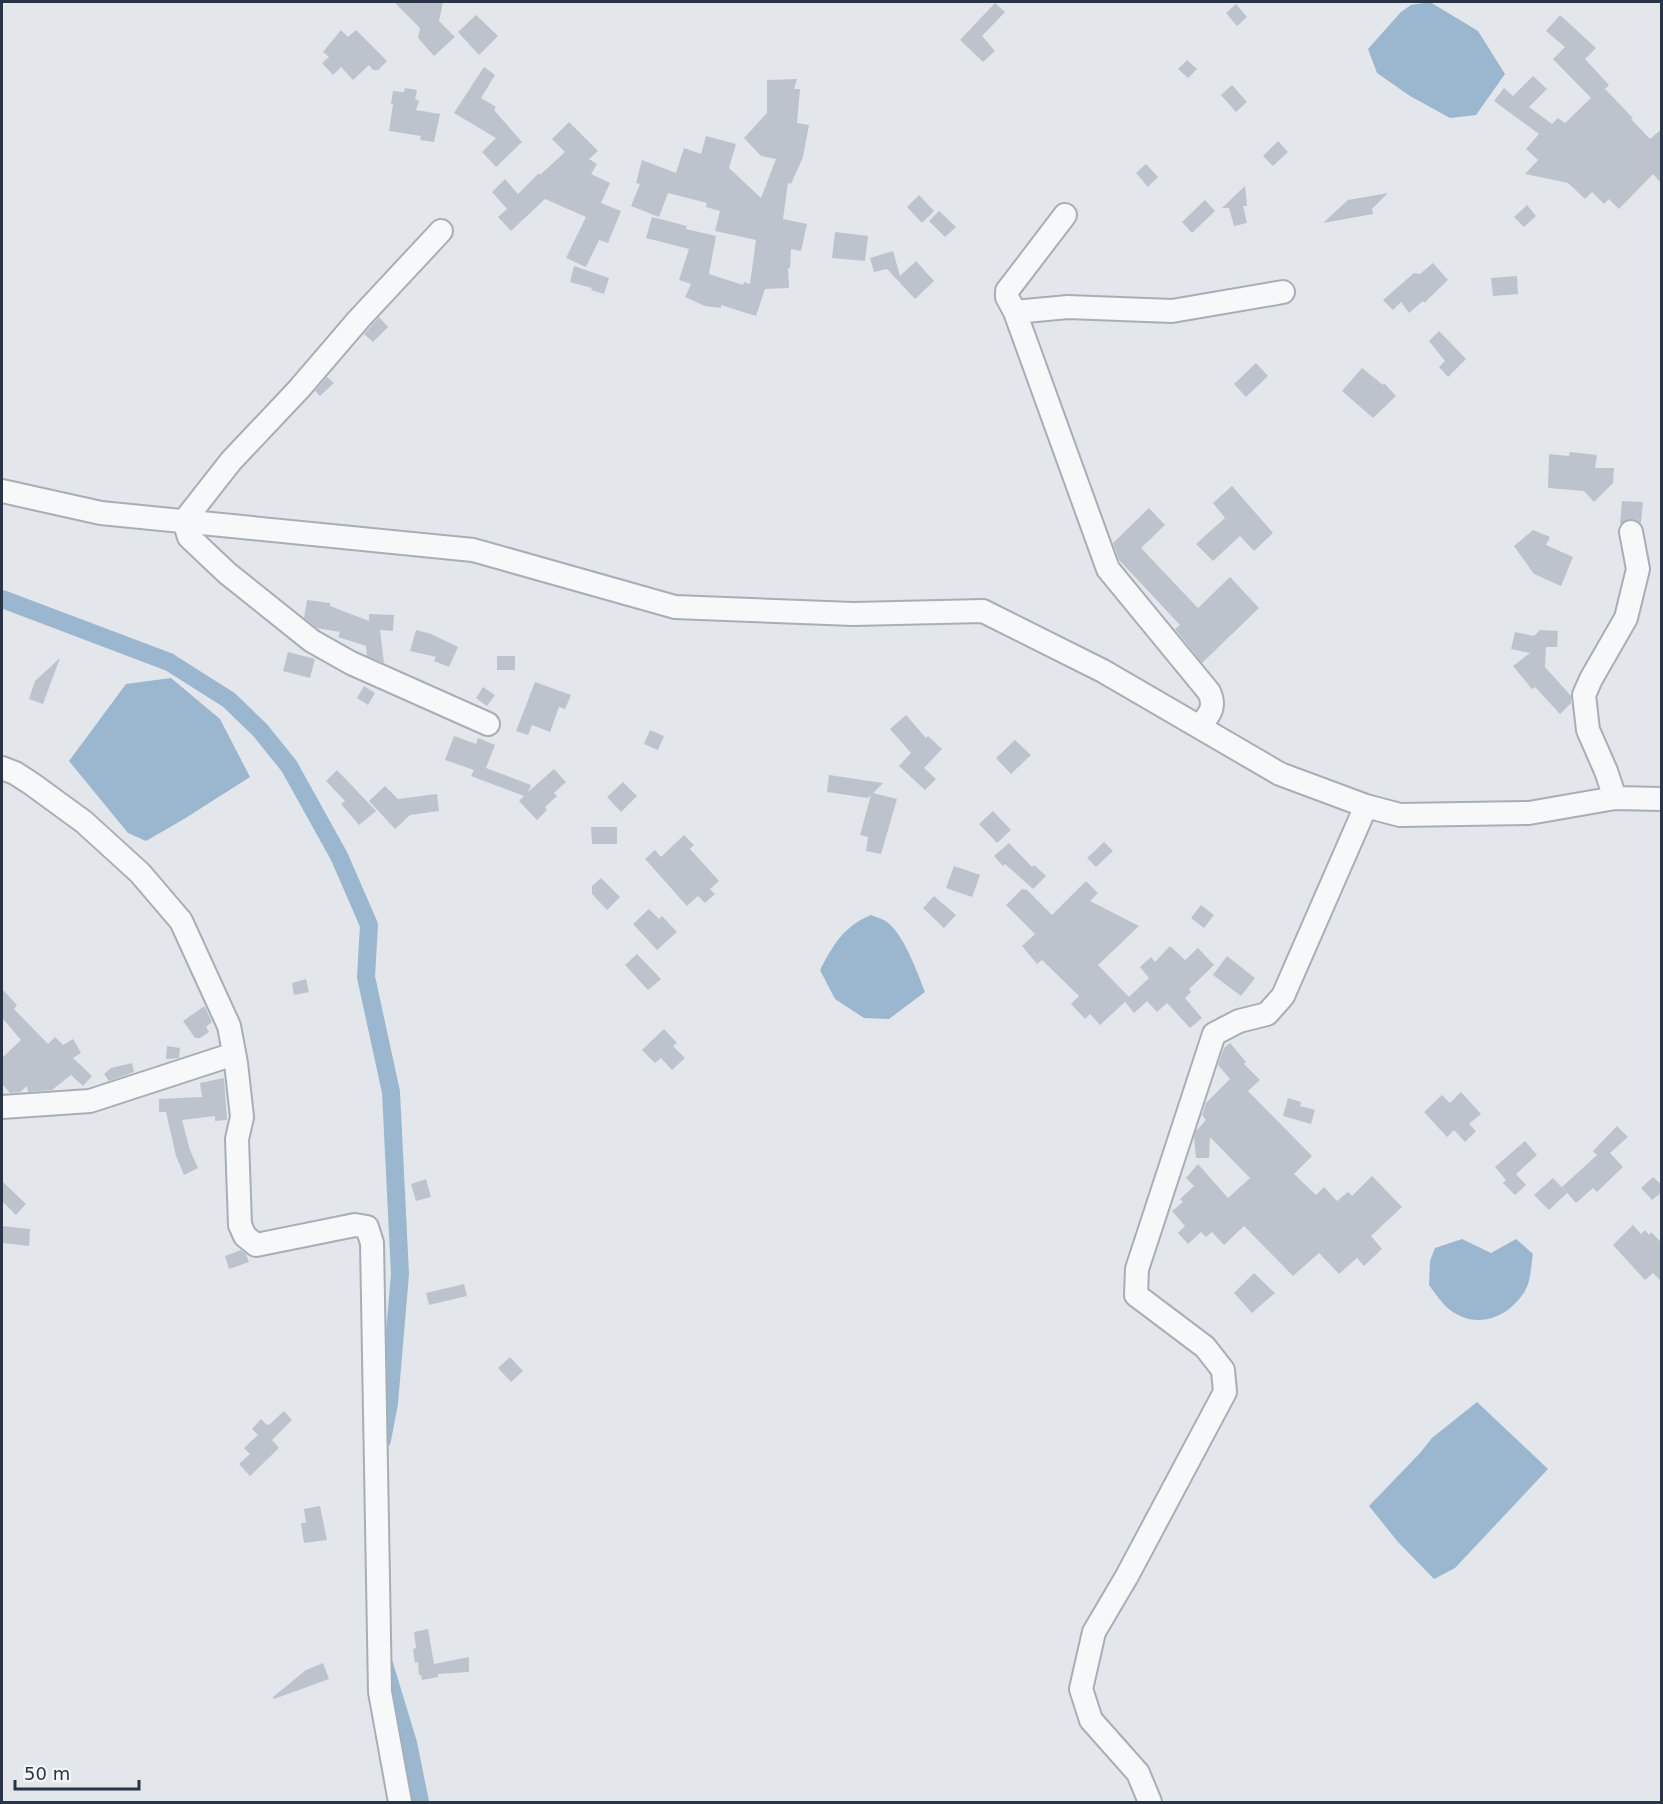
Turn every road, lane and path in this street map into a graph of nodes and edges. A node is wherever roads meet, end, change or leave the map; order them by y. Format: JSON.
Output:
{"nodes":[{"id":1,"x":1065,"y":215,"type":"dead end"},
{"id":2,"x":441,"y":231,"type":"dead end"},
{"id":3,"x":1283,"y":292,"type":"dead end"},
{"id":4,"x":1015,"y":312,"type":"junction"},
{"id":5,"x":2,"y":491,"type":"edge"},
{"id":6,"x":184,"y":521,"type":"junction"},
{"id":7,"x":1631,"y":532,"type":"dead end"},
{"id":8,"x":488,"y":724,"type":"dead end"},
{"id":9,"x":1200,"y":726,"type":"junction"},
{"id":10,"x":2,"y":768,"type":"edge"},
{"id":11,"x":1615,"y":798,"type":"junction"},
{"id":12,"x":1662,"y":799,"type":"edge"},
{"id":13,"x":1366,"y":806,"type":"junction"},
{"id":14,"x":234,"y":1054,"type":"junction"},
{"id":15,"x":2,"y":1107,"type":"edge"},
{"id":16,"x":400,"y":1803,"type":"edge"},
{"id":17,"x":1150,"y":1803,"type":"edge"}],
"edges":[{"from":1,"to":4,"type":"street"},
{"from":2,"to":6,"type":"street"},
{"from":3,"to":4,"type":"street"},
{"from":4,"to":9,"type":"street"},
{"from":5,"to":6,"type":"street"},
{"from":6,"to":8,"type":"street"},
{"from":6,"to":9,"type":"street"},
{"from":7,"to":11,"type":"street"},
{"from":9,"to":13,"type":"street"},
{"from":10,"to":14,"type":"street"},
{"from":11,"to":12,"type":"street"},
{"from":11,"to":13,"type":"street"},
{"from":13,"to":17,"type":"street"},
{"from":14,"to":15,"type":"street"},
{"from":14,"to":16,"type":"street"}]}
